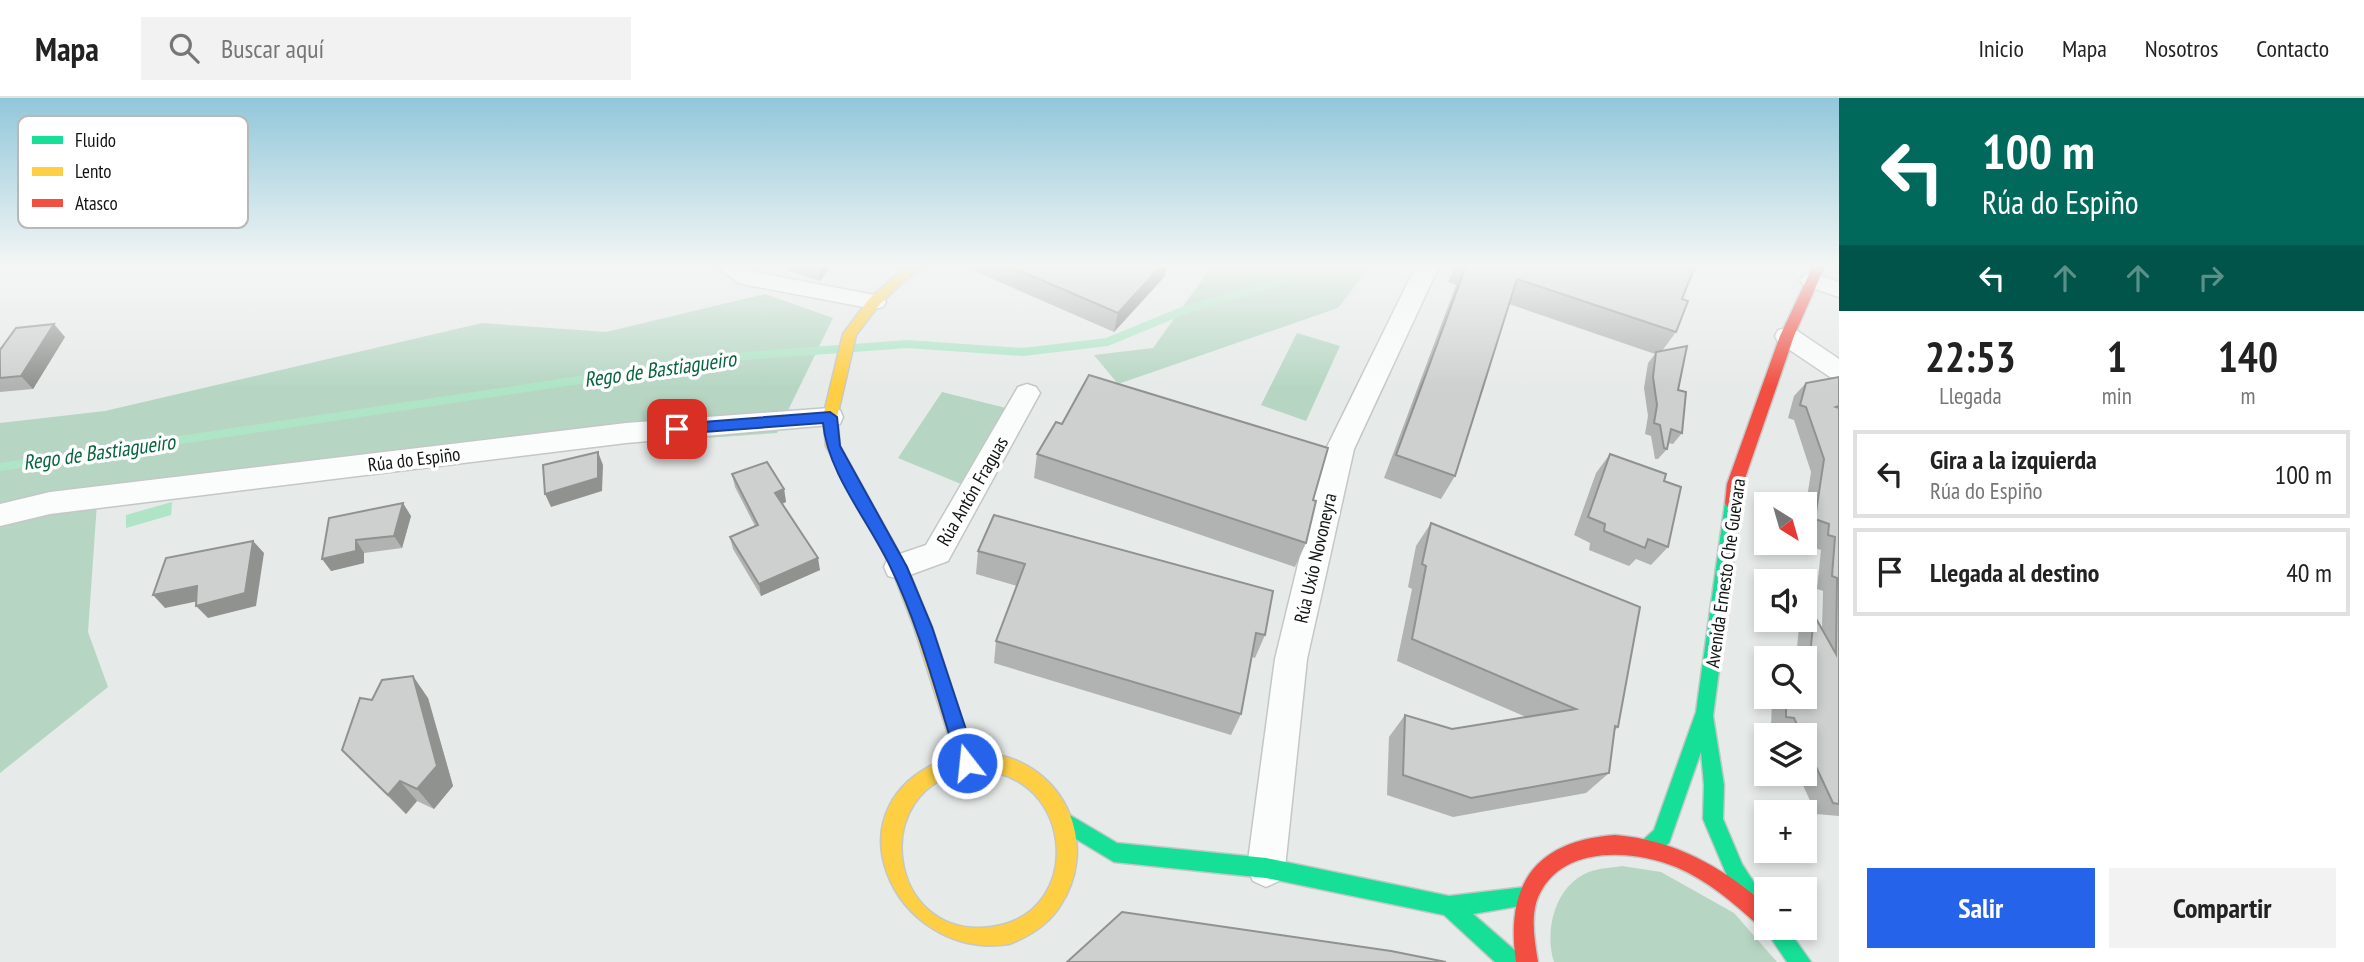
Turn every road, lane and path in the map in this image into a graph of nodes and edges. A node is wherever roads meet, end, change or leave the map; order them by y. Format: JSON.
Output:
{"nodes":[{"id":1,"x":871,"y":306,"type":"edge"},
{"id":2,"x":1409,"y":306,"type":"edge"},
{"id":3,"x":1800,"y":306,"type":"edge"},
{"id":4,"x":1787,"y":336,"type":"junction"},
{"id":5,"x":1839,"y":371,"type":"edge"},
{"id":6,"x":1027,"y":393,"type":"dead end"},
{"id":7,"x":830,"y":417,"type":"junction"},
{"id":8,"x":0,"y":515,"type":"edge"},
{"id":9,"x":899,"y":567,"type":"junction"},
{"id":10,"x":1705,"y":712,"type":"junction"},
{"id":11,"x":967,"y":763,"type":"junction"},
{"id":12,"x":1063,"y":820,"type":"junction"},
{"id":13,"x":1649,"y":848,"type":"junction"},
{"id":14,"x":1114,"y":852,"type":"junction"},
{"id":15,"x":1080,"y":865,"type":"junction"},
{"id":16,"x":1266,"y":868,"type":"junction"},
{"id":17,"x":1525,"y":897,"type":"junction"},
{"id":18,"x":1754,"y":899,"type":"edge"},
{"id":19,"x":1449,"y":906,"type":"junction"},
{"id":20,"x":1754,"y":910,"type":"edge"},
{"id":21,"x":1783,"y":940,"type":"edge"},
{"id":22,"x":1511,"y":962,"type":"edge"},
{"id":23,"x":1527,"y":962,"type":"edge"},
{"id":24,"x":1800,"y":962,"type":"edge"}],
"edges":[{"from":1,"to":7,"type":"street"},
{"from":2,"to":16,"type":"street","name":"Rúa Uxío Novoneyra"},
{"from":3,"to":4,"type":"street","name":"Avenida Ernesto Che Guevara"},
{"from":4,"to":5,"type":"street"},
{"from":4,"to":10,"type":"street","name":"Avenida Ernesto Che Guevara"},
{"from":6,"to":9,"type":"street","name":"Rúa Antón Fraguas"},
{"from":7,"to":8,"type":"street","name":"Rúa do Espiño"},
{"from":7,"to":9,"type":"street"},
{"from":9,"to":11,"type":"street"},
{"from":10,"to":13,"type":"street","name":"Avenida Ernesto Che Guevara"},
{"from":10,"to":18,"type":"street","name":"Avenida Ernesto Che Guevara"},
{"from":11,"to":12,"type":"street"},
{"from":11,"to":15,"type":"street"},
{"from":12,"to":14,"type":"street"},
{"from":12,"to":15,"type":"street"},
{"from":13,"to":17,"type":"street"},
{"from":13,"to":20,"type":"street"},
{"from":14,"to":15,"type":"street"},
{"from":14,"to":16,"type":"street"},
{"from":16,"to":19,"type":"street"},
{"from":17,"to":19,"type":"street"},
{"from":17,"to":23,"type":"street"},
{"from":19,"to":22,"type":"street"},
{"from":21,"to":24,"type":"street"}]}
